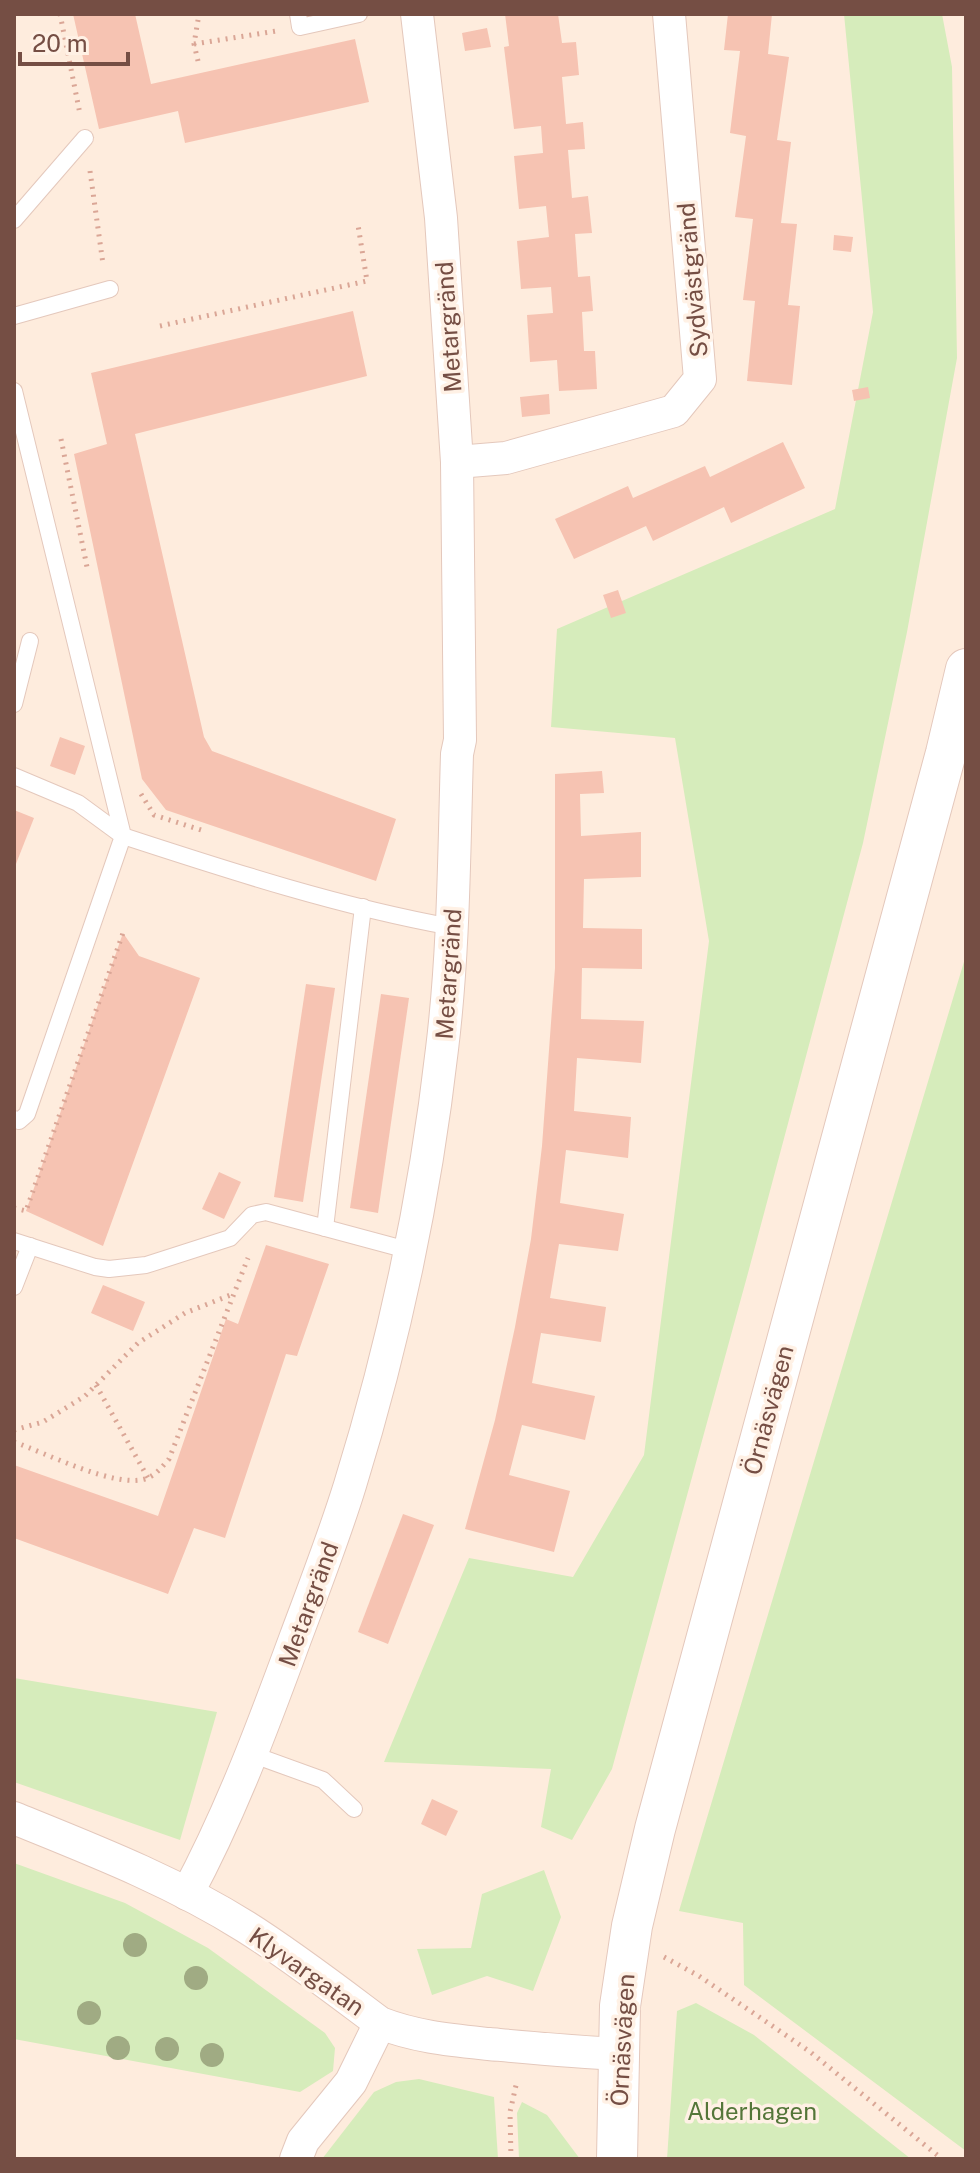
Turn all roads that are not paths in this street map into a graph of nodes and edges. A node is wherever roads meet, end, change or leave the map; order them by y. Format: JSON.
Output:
{"nodes":[{"id":1,"x":359,"y":14,"type":"edge"},
{"id":2,"x":417,"y":14,"type":"edge"},
{"id":3,"x":669,"y":14,"type":"edge"},
{"id":4,"x":299,"y":21,"type":"edge"},
{"id":5,"x":85,"y":138,"type":"dead end"},
{"id":6,"x":14,"y":220,"type":"edge"},
{"id":7,"x":110,"y":289,"type":"dead end"},
{"id":8,"x":14,"y":316,"type":"edge"},
{"id":9,"x":14,"y":391,"type":"edge"},
{"id":10,"x":457,"y":462,"type":"junction"},
{"id":11,"x":30,"y":641,"type":"dead end"},
{"id":12,"x":966,"y":669,"type":"edge"},
{"id":13,"x":14,"y":704,"type":"edge"},
{"id":14,"x":14,"y":776,"type":"edge"},
{"id":15,"x":123,"y":836,"type":"junction"},
{"id":16,"x":363,"y":907,"type":"junction"},
{"id":17,"x":452,"y":927,"type":"junction"},
{"id":18,"x":14,"y":1119,"type":"edge"},
{"id":19,"x":325,"y":1228,"type":"junction"},
{"id":20,"x":22,"y":1243,"type":"edge"},
{"id":21,"x":411,"y":1251,"type":"junction"},
{"id":22,"x":14,"y":1287,"type":"edge"},
{"id":23,"x":251,"y":1754,"type":"junction"},
{"id":24,"x":354,"y":1809,"type":"dead end"},
{"id":25,"x":14,"y":1818,"type":"edge"},
{"id":26,"x":187,"y":1894,"type":"junction"},
{"id":27,"x":380,"y":2023,"type":"junction"},
{"id":28,"x":619,"y":2054,"type":"junction"},
{"id":29,"x":296,"y":2159,"type":"edge"},
{"id":30,"x":617,"y":2159,"type":"edge"}],
"edges":[{"from":1,"to":4,"type":"lane"},
{"from":2,"to":10,"type":"street","name":"Metargränd"},
{"from":3,"to":10,"type":"street","name":"Sydvästgränd"},
{"from":5,"to":6,"type":"lane"},
{"from":7,"to":8,"type":"lane"},
{"from":9,"to":15,"type":"lane"},
{"from":10,"to":17,"type":"street","name":"Metargränd"},
{"from":11,"to":13,"type":"lane"},
{"from":12,"to":28,"type":"street","name":"Örnäsvägen"},
{"from":14,"to":15,"type":"lane"},
{"from":15,"to":16,"type":"lane"},
{"from":15,"to":18,"type":"lane"},
{"from":16,"to":17,"type":"lane"},
{"from":16,"to":19,"type":"lane"},
{"from":17,"to":21,"type":"street","name":"Metargränd"},
{"from":19,"to":20,"type":"lane"},
{"from":19,"to":21,"type":"lane"},
{"from":20,"to":22,"type":"lane"},
{"from":21,"to":23,"type":"street","name":"Metargränd"},
{"from":23,"to":24,"type":"lane"},
{"from":23,"to":26,"type":"street","name":"Metargränd"},
{"from":25,"to":26,"type":"street","name":"Klyvargatan"},
{"from":26,"to":27,"type":"street","name":"Klyvargatan"},
{"from":27,"to":28,"type":"street","name":"Klyvargatan"},
{"from":27,"to":29,"type":"street"},
{"from":28,"to":30,"type":"street","name":"Örnäsvägen"}]}
